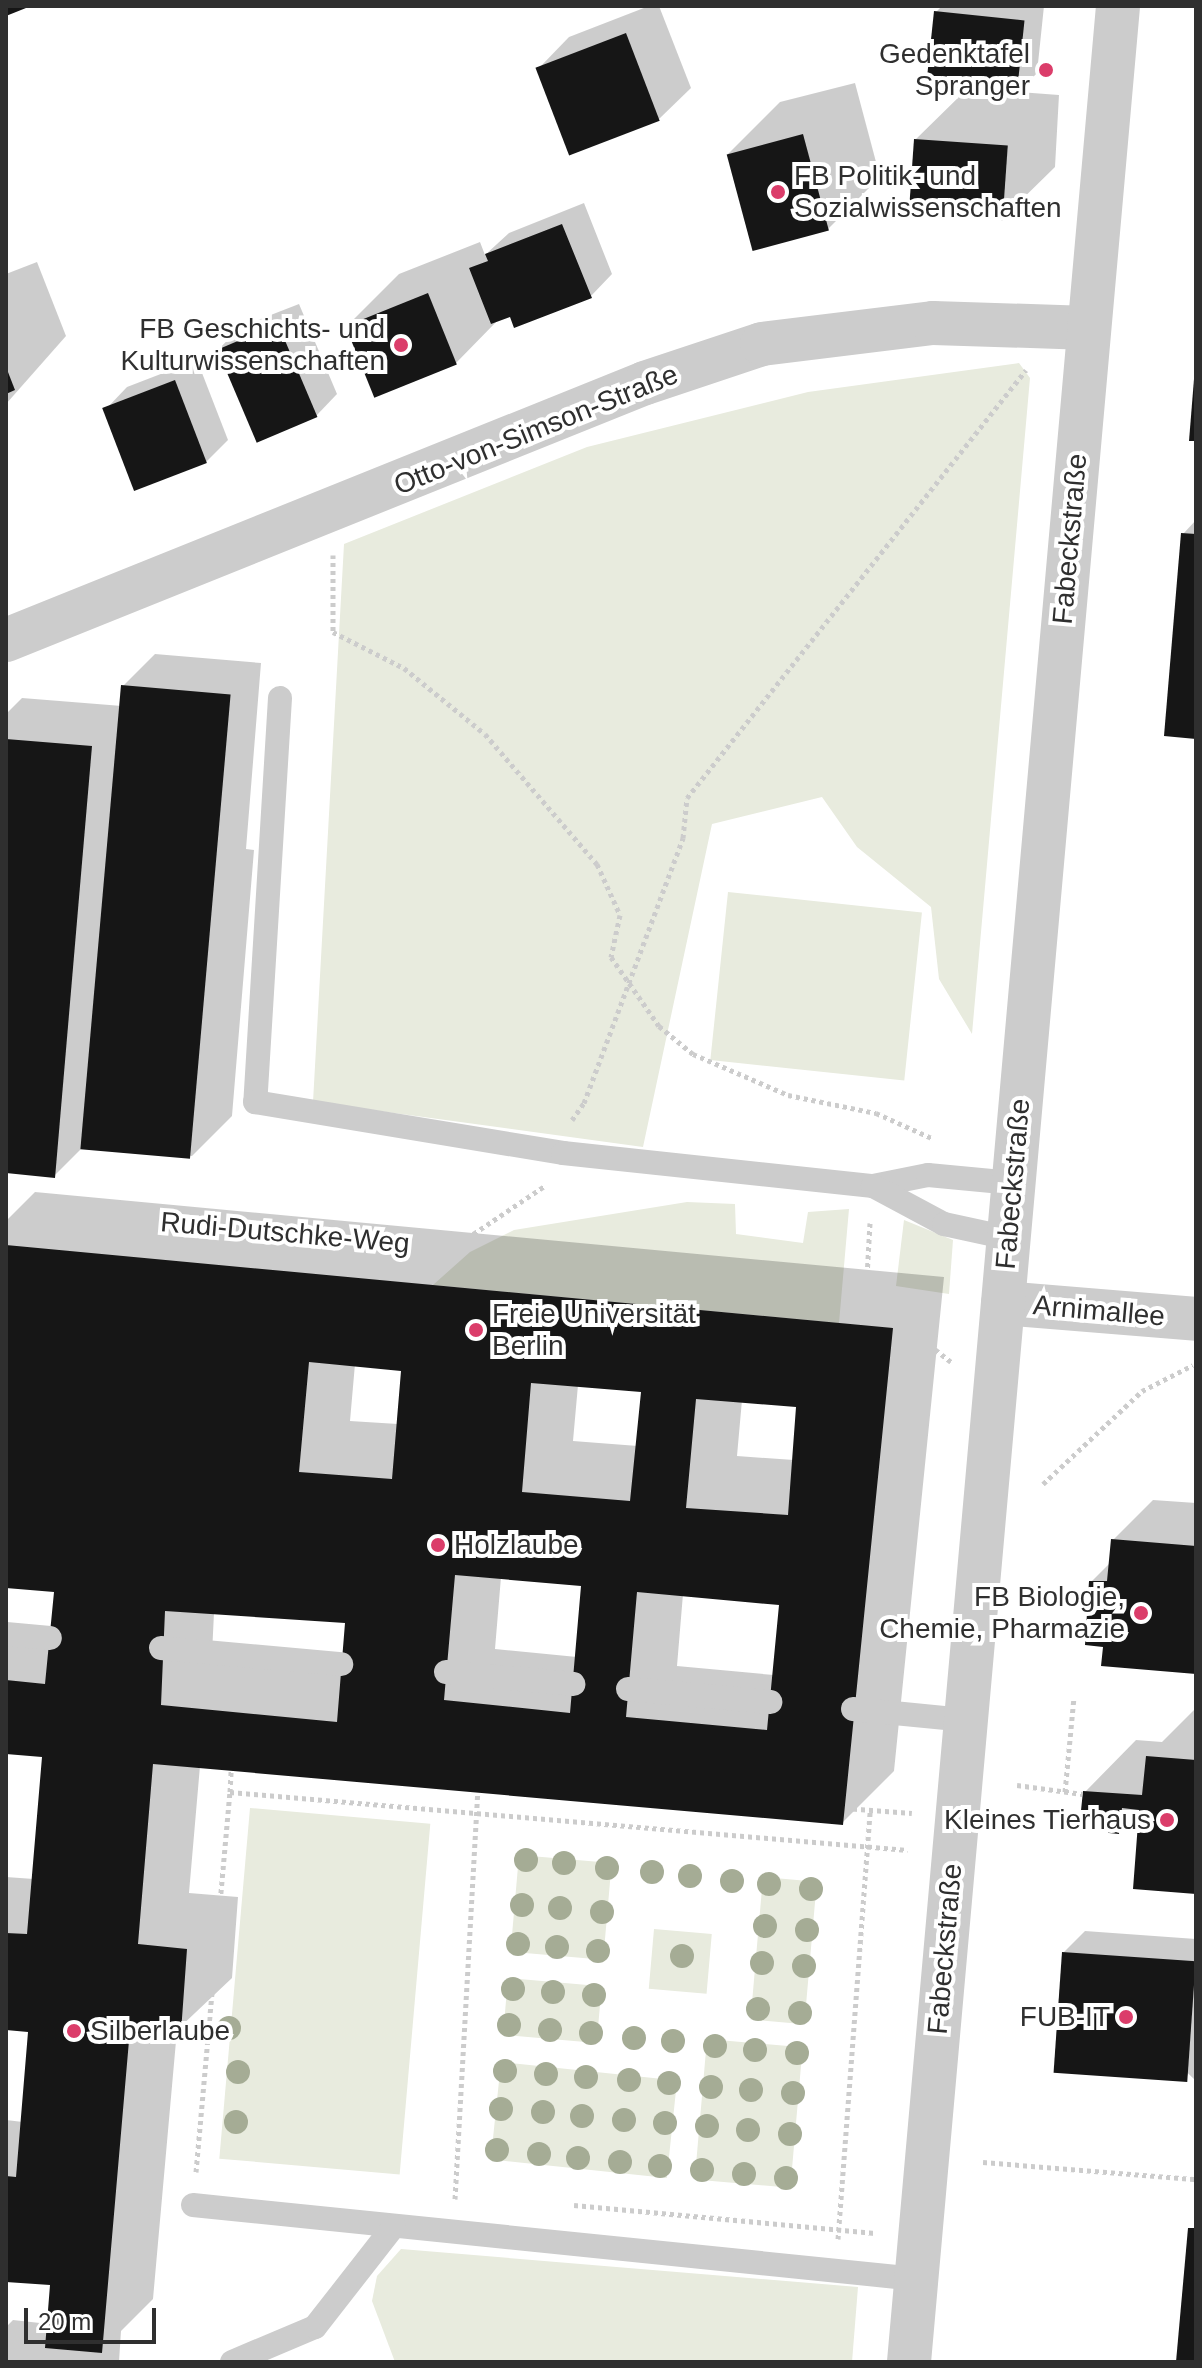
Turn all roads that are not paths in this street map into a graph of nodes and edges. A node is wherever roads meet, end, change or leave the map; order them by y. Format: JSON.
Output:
{"nodes":[{"id":1,"x":1118,"y":6,"type":"edge"},
{"id":2,"x":1089,"y":328,"type":"junction"},
{"id":3,"x":6,"y":640,"type":"edge"},
{"id":4,"x":280,"y":698,"type":"dead end"},
{"id":5,"x":1013,"y":1183,"type":"junction"},
{"id":6,"x":873,"y":1186,"type":"junction"},
{"id":7,"x":1008,"y":1238,"type":"junction"},
{"id":8,"x":1003,"y":1303,"type":"junction"},
{"id":9,"x":1196,"y":1319,"type":"edge"},
{"id":10,"x":6,"y":1634,"type":"edge"},
{"id":11,"x":50,"y":1638,"type":"dead end"},
{"id":12,"x":161,"y":1648,"type":"dead end"},
{"id":13,"x":341,"y":1664,"type":"dead end"},
{"id":14,"x":446,"y":1672,"type":"dead end"},
{"id":15,"x":573,"y":1684,"type":"dead end"},
{"id":16,"x":628,"y":1689,"type":"dead end"},
{"id":17,"x":770,"y":1702,"type":"dead end"},
{"id":18,"x":853,"y":1709,"type":"dead end"},
{"id":19,"x":966,"y":1720,"type":"junction"},
{"id":20,"x":193,"y":2205,"type":"road end"},
{"id":21,"x":394,"y":2226,"type":"junction"},
{"id":22,"x":916,"y":2279,"type":"junction"},
{"id":23,"x":232,"y":2362,"type":"edge"},
{"id":24,"x":909,"y":2362,"type":"edge"}],
"edges":[{"from":1,"to":2,"type":"street","name":"Fabeckstraße"},
{"from":2,"to":3,"type":"street","name":"Otto-von-Simson-Straße"},
{"from":2,"to":5,"type":"street","name":"Fabeckstraße"},
{"from":4,"to":6,"type":"lane"},
{"from":5,"to":6,"type":"lane"},
{"from":5,"to":7,"type":"street","name":"Fabeckstraße"},
{"from":6,"to":7,"type":"lane"},
{"from":7,"to":8,"type":"street","name":"Fabeckstraße"},
{"from":8,"to":9,"type":"street","name":"Arnimallee"},
{"from":8,"to":19,"type":"street","name":"Fabeckstraße"},
{"from":10,"to":11,"type":"lane"},
{"from":12,"to":13,"type":"lane"},
{"from":14,"to":15,"type":"lane"},
{"from":16,"to":17,"type":"lane"},
{"from":18,"to":19,"type":"lane"},
{"from":19,"to":22,"type":"street","name":"Fabeckstraße"},
{"from":20,"to":21,"type":"lane"},
{"from":21,"to":22,"type":"lane"},
{"from":21,"to":23,"type":"lane"},
{"from":22,"to":24,"type":"street","name":"Fabeckstraße"}]}
